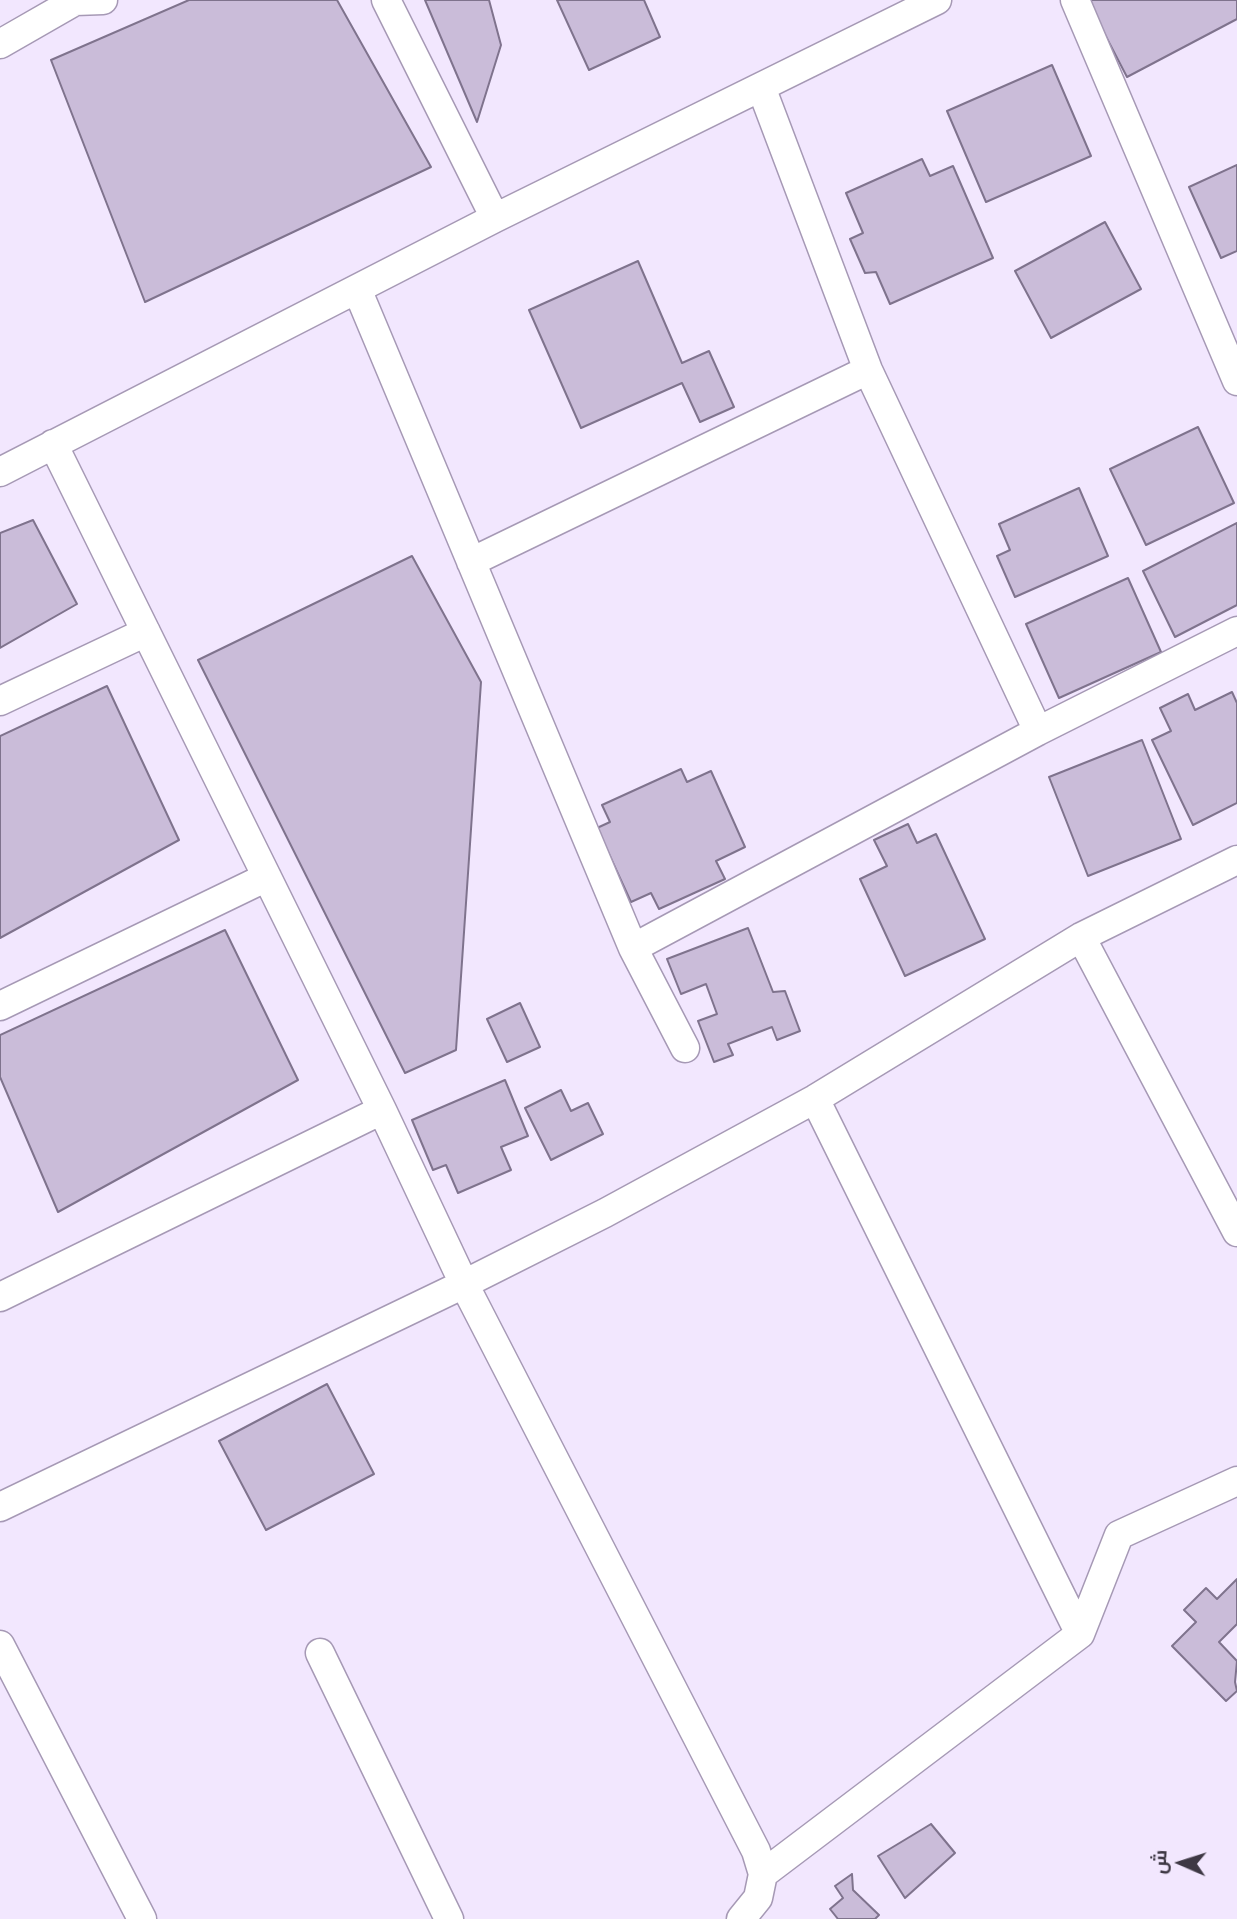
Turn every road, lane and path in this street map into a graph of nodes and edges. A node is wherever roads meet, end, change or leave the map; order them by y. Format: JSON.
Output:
{"nodes":[{"id":1,"x":75,"y":0,"type":"edge"},
{"id":2,"x":103,"y":0,"type":"edge"},
{"id":3,"x":386,"y":0,"type":"edge"},
{"id":4,"x":937,"y":0,"type":"edge"},
{"id":5,"x":1074,"y":0,"type":"edge"},
{"id":6,"x":0,"y":44,"type":"edge"},
{"id":7,"x":761,"y":87,"type":"junction"},
{"id":8,"x":495,"y":218,"type":"junction"},
{"id":9,"x":357,"y":289,"type":"junction"},
{"id":10,"x":867,"y":370,"type":"junction"},
{"id":11,"x":1237,"y":382,"type":"edge"},
{"id":12,"x":53,"y":444,"type":"junction"},
{"id":13,"x":0,"y":472,"type":"edge"},
{"id":14,"x":471,"y":562,"type":"junction"},
{"id":15,"x":1237,"y":631,"type":"edge"},
{"id":16,"x":146,"y":632,"type":"junction"},
{"id":17,"x":0,"y":701,"type":"edge"},
{"id":18,"x":1038,"y":731,"type":"junction"},
{"id":19,"x":1237,"y":860,"type":"edge"},
{"id":20,"x":267,"y":877,"type":"junction"},
{"id":21,"x":1081,"y":937,"type":"junction"},
{"id":22,"x":633,"y":948,"type":"junction"},
{"id":23,"x":0,"y":1006,"type":"edge"},
{"id":24,"x":685,"y":1048,"type":"dead end"},
{"id":25,"x":815,"y":1099,"type":"junction"},
{"id":26,"x":382,"y":1110,"type":"junction"},
{"id":27,"x":1237,"y":1232,"type":"edge"},
{"id":28,"x":464,"y":1283,"type":"junction"},
{"id":29,"x":0,"y":1297,"type":"edge"},
{"id":30,"x":1237,"y":1481,"type":"edge"},
{"id":31,"x":0,"y":1507,"type":"edge"},
{"id":32,"x":1080,"y":1634,"type":"junction"},
{"id":33,"x":0,"y":1646,"type":"edge"},
{"id":34,"x":320,"y":1653,"type":"dead end"},
{"id":35,"x":763,"y":1874,"type":"junction"},
{"id":36,"x":142,"y":1919,"type":"edge"},
{"id":37,"x":449,"y":1919,"type":"edge"},
{"id":38,"x":741,"y":1919,"type":"edge"}],
"edges":[{"from":1,"to":2,"type":"street"},
{"from":1,"to":6,"type":"street"},
{"from":3,"to":8,"type":"street"},
{"from":4,"to":7,"type":"street"},
{"from":5,"to":11,"type":"street"},
{"from":7,"to":8,"type":"street"},
{"from":7,"to":10,"type":"street"},
{"from":8,"to":9,"type":"street"},
{"from":9,"to":12,"type":"street"},
{"from":9,"to":14,"type":"street"},
{"from":10,"to":14,"type":"street"},
{"from":10,"to":18,"type":"street"},
{"from":12,"to":13,"type":"street"},
{"from":12,"to":16,"type":"street"},
{"from":14,"to":22,"type":"street"},
{"from":15,"to":18,"type":"street"},
{"from":16,"to":17,"type":"street"},
{"from":16,"to":20,"type":"street"},
{"from":18,"to":22,"type":"street"},
{"from":19,"to":21,"type":"street"},
{"from":20,"to":23,"type":"street"},
{"from":20,"to":26,"type":"street"},
{"from":21,"to":25,"type":"street"},
{"from":21,"to":27,"type":"street"},
{"from":22,"to":24,"type":"street"},
{"from":25,"to":28,"type":"street"},
{"from":25,"to":32,"type":"street"},
{"from":26,"to":28,"type":"street"},
{"from":26,"to":29,"type":"street"},
{"from":28,"to":31,"type":"street"},
{"from":28,"to":35,"type":"street"},
{"from":30,"to":32,"type":"street"},
{"from":32,"to":35,"type":"street"},
{"from":33,"to":36,"type":"street"},
{"from":34,"to":37,"type":"street"},
{"from":35,"to":38,"type":"street"}]}
